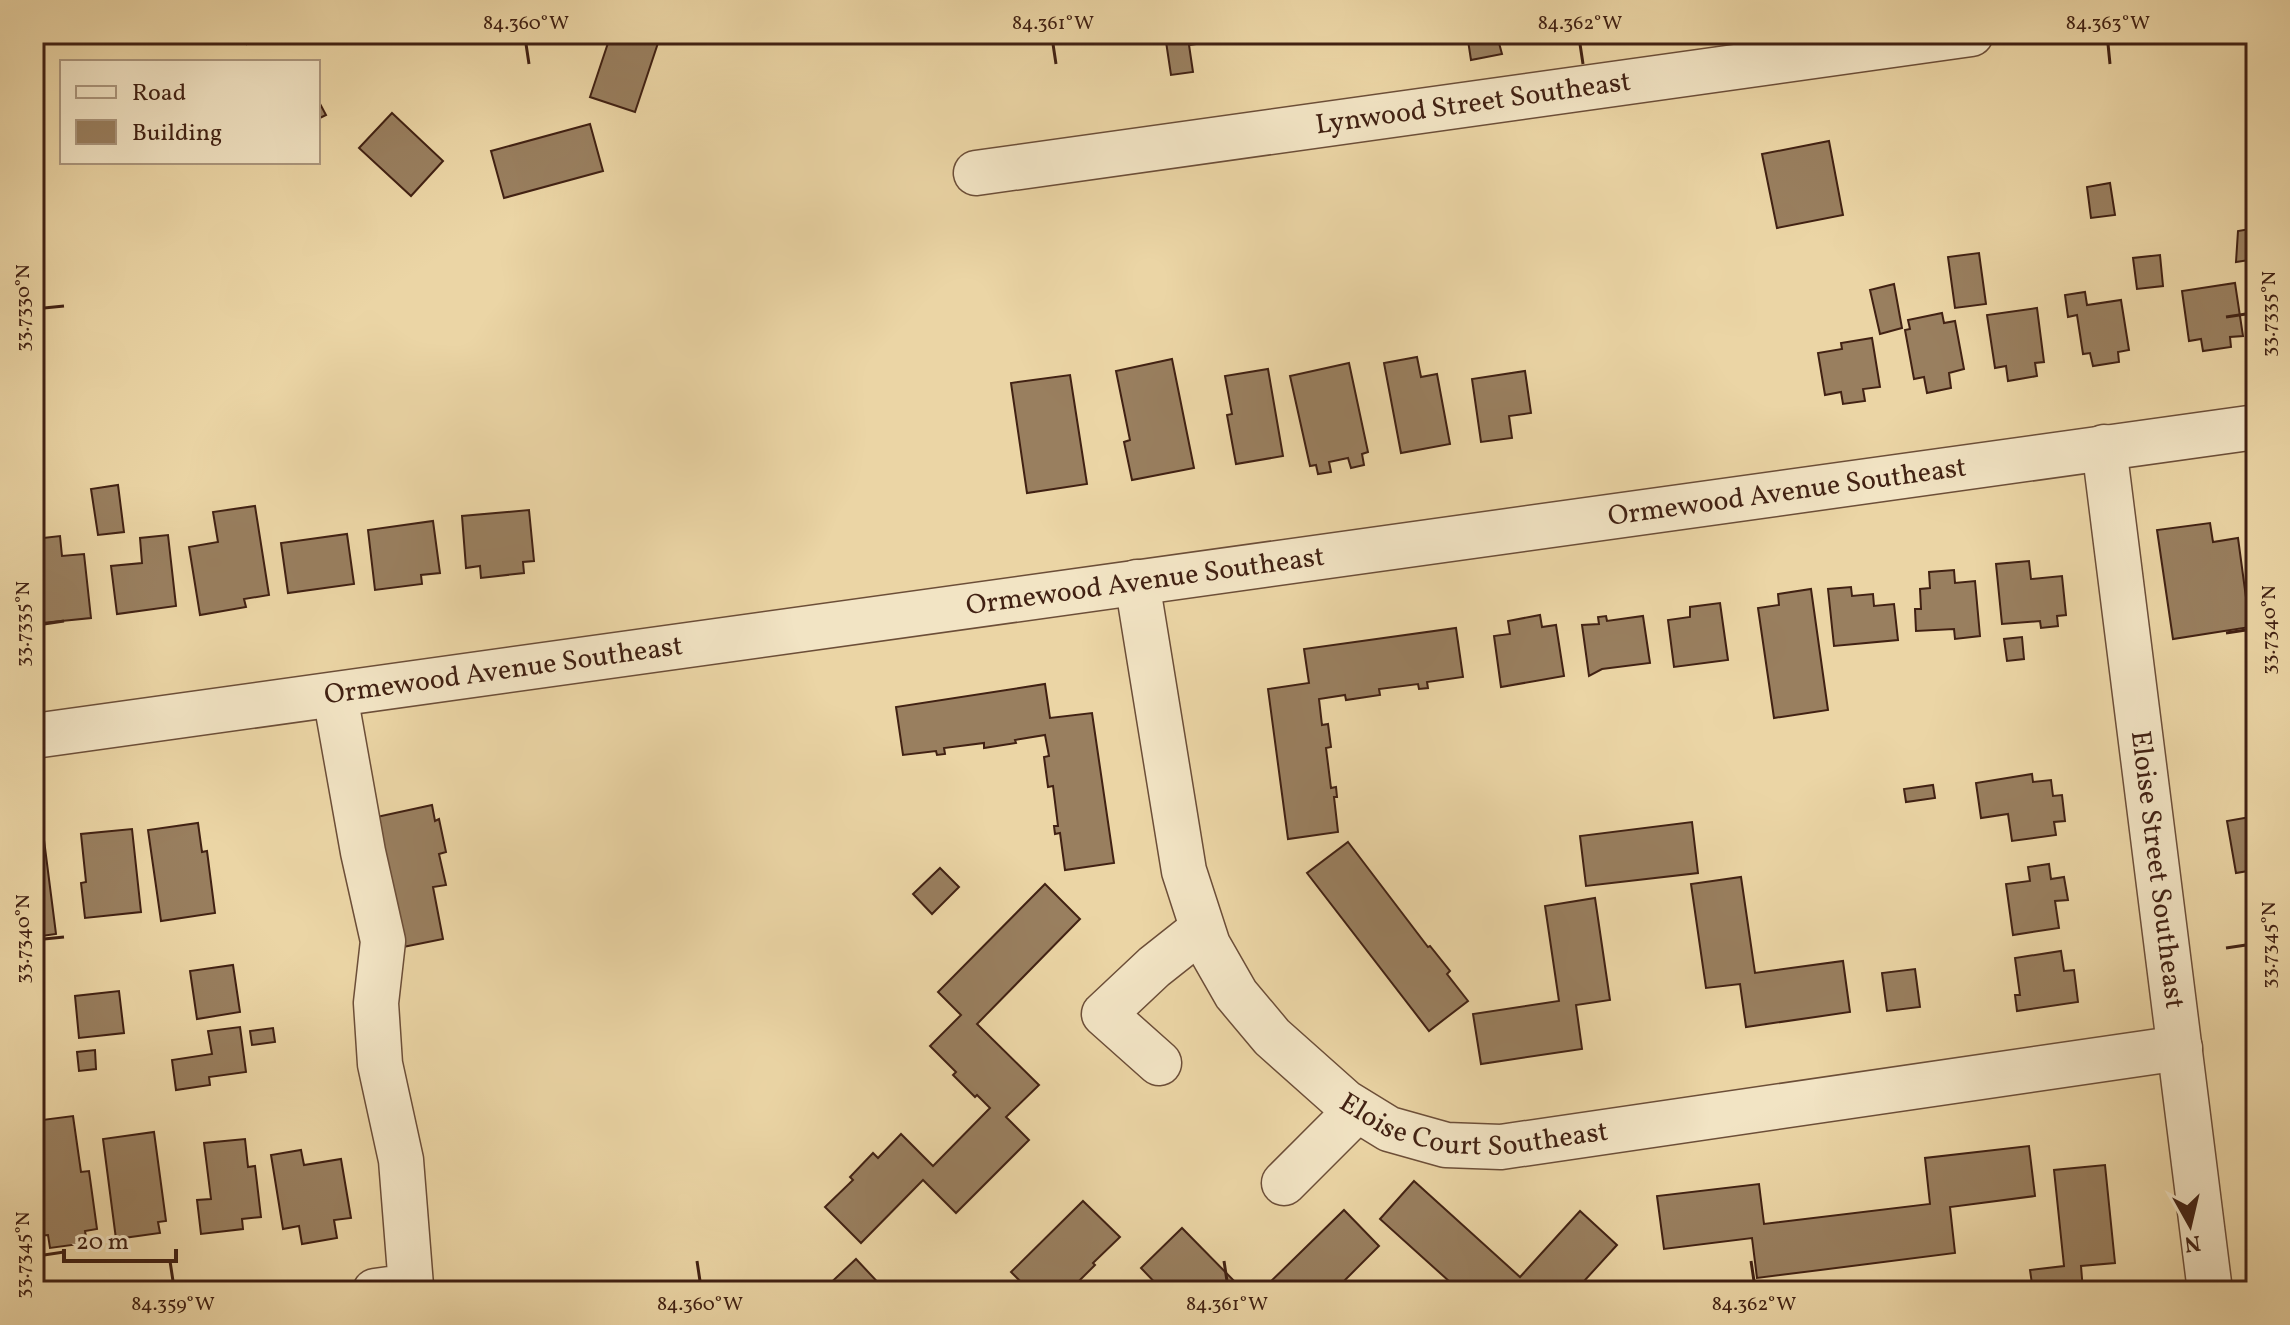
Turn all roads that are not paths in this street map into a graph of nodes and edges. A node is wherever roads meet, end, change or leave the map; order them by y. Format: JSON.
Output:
{"nodes":[{"id":1,"x":1971,"y":34,"type":"edge"},
{"id":2,"x":976,"y":173,"type":"dead end"},
{"id":3,"x":2256,"y":427,"type":"edge"},
{"id":4,"x":2104,"y":447,"type":"junction"},
{"id":5,"x":1137,"y":582,"type":"junction"},
{"id":6,"x":335,"y":695,"type":"junction"},
{"id":7,"x":34,"y":736,"type":"edge"},
{"id":8,"x":1202,"y":929,"type":"junction"},
{"id":9,"x":2180,"y":1048,"type":"junction"},
{"id":10,"x":1159,"y":1063,"type":"dead end"},
{"id":11,"x":1357,"y":1110,"type":"junction"},
{"id":12,"x":1284,"y":1183,"type":"dead end"},
{"id":13,"x":393,"y":1288,"type":"edge"},
{"id":14,"x":2210,"y":1291,"type":"edge"}],
"edges":[{"from":1,"to":2,"type":"street","name":"Lynwood Street Southeast"},
{"from":3,"to":4,"type":"street","name":"Ormewood Avenue Southeast"},
{"from":4,"to":5,"type":"street","name":"Ormewood Avenue Southeast"},
{"from":4,"to":9,"type":"street","name":"Eloise Street Southeast"},
{"from":5,"to":6,"type":"street","name":"Ormewood Avenue Southeast"},
{"from":5,"to":8,"type":"street","name":"Eloise Court Southeast"},
{"from":6,"to":7,"type":"street","name":"Ormewood Avenue Southeast"},
{"from":6,"to":13,"type":"street"},
{"from":8,"to":10,"type":"street"},
{"from":8,"to":11,"type":"street","name":"Eloise Court Southeast"},
{"from":9,"to":11,"type":"street","name":"Eloise Court Southeast"},
{"from":9,"to":14,"type":"street","name":"Eloise Street Southeast"},
{"from":11,"to":12,"type":"street"}]}
